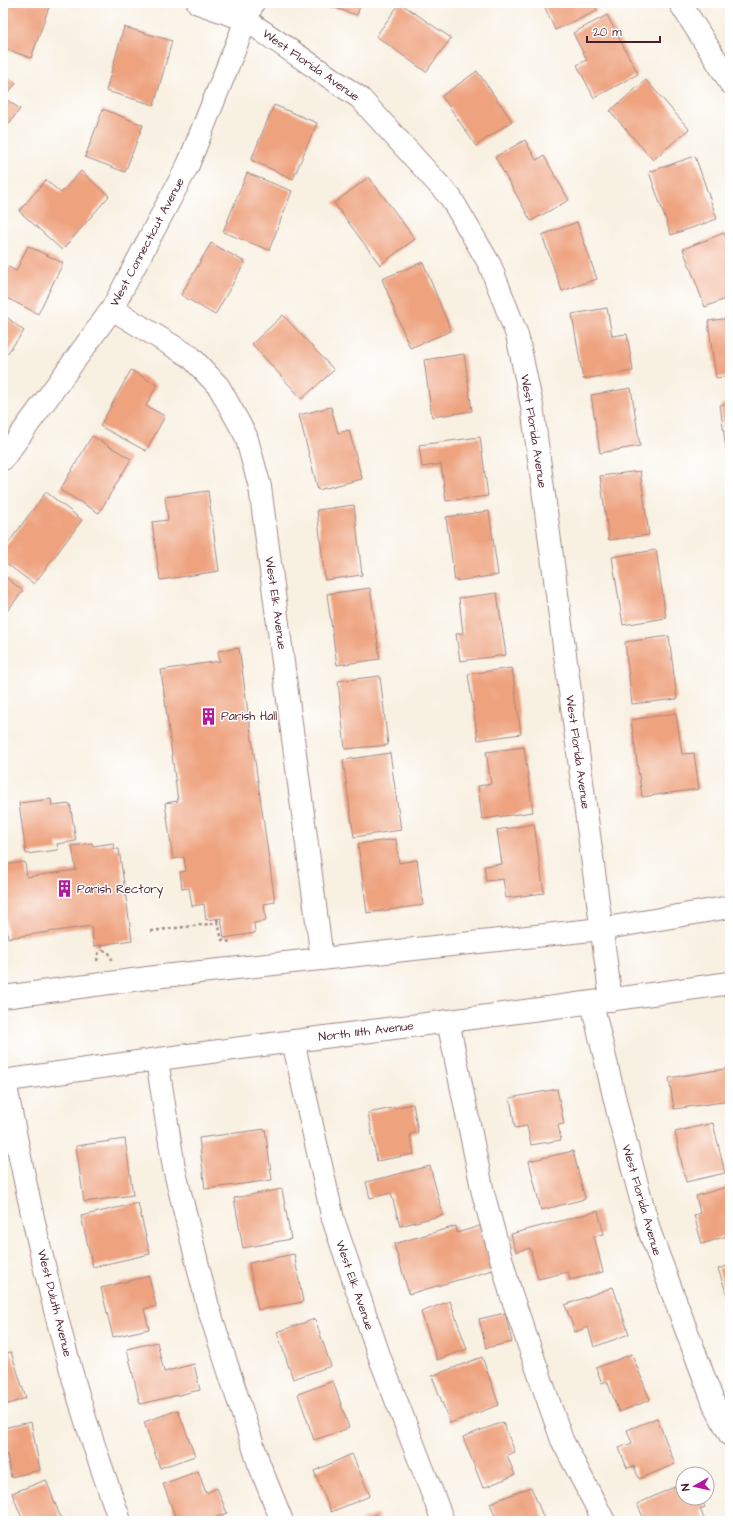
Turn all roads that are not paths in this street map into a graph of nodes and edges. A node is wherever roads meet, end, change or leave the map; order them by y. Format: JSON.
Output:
{"nodes":[{"id":1,"x":198,"y":3,"type":"edge"},
{"id":2,"x":680,"y":3,"type":"edge"},
{"id":3,"x":250,"y":12,"type":"edge"},
{"id":4,"x":730,"y":84,"type":"edge"},
{"id":5,"x":112,"y":309,"type":"junction"},
{"id":6,"x":3,"y":459,"type":"edge"},
{"id":7,"x":730,"y":908,"type":"edge"},
{"id":8,"x":602,"y":929,"type":"junction"},
{"id":9,"x":322,"y":959,"type":"junction"},
{"id":10,"x":730,"y":983,"type":"edge"},
{"id":11,"x":3,"y":997,"type":"edge"},
{"id":12,"x":601,"y":1001,"type":"junction"},
{"id":13,"x":448,"y":1021,"type":"junction"},
{"id":14,"x":294,"y":1041,"type":"junction"},
{"id":15,"x":157,"y":1060,"type":"junction"},
{"id":16,"x":4,"y":1081,"type":"edge"},
{"id":17,"x":730,"y":1435,"type":"edge"},
{"id":18,"x":120,"y":1521,"type":"edge"},
{"id":19,"x":282,"y":1521,"type":"edge"},
{"id":20,"x":443,"y":1521,"type":"edge"},
{"id":21,"x":604,"y":1521,"type":"edge"}],
"edges":[{"from":1,"to":3,"type":"street","name":"West Florida Avenue"},
{"from":2,"to":4,"type":"street"},
{"from":3,"to":5,"type":"street","name":"West Connecticut Avenue"},
{"from":3,"to":8,"type":"street","name":"West Florida Avenue"},
{"from":5,"to":6,"type":"street","name":"West Connecticut Avenue"},
{"from":5,"to":9,"type":"street","name":"West Elk Avenue"},
{"from":7,"to":8,"type":"street"},
{"from":8,"to":9,"type":"street"},
{"from":8,"to":12,"type":"street","name":"West Florida Avenue"},
{"from":9,"to":11,"type":"street"},
{"from":10,"to":12,"type":"street","name":"North 111th Avenue"},
{"from":12,"to":13,"type":"street","name":"North 111th Avenue"},
{"from":12,"to":17,"type":"street","name":"West Florida Avenue"},
{"from":13,"to":14,"type":"street","name":"North 111th Avenue"},
{"from":13,"to":21,"type":"street"},
{"from":14,"to":15,"type":"street","name":"North 111th Avenue"},
{"from":14,"to":20,"type":"street","name":"West Elk Avenue"},
{"from":15,"to":16,"type":"street","name":"North 111th Avenue"},
{"from":15,"to":19,"type":"street"},
{"from":16,"to":18,"type":"street","name":"West Duluth Avenue"}]}
